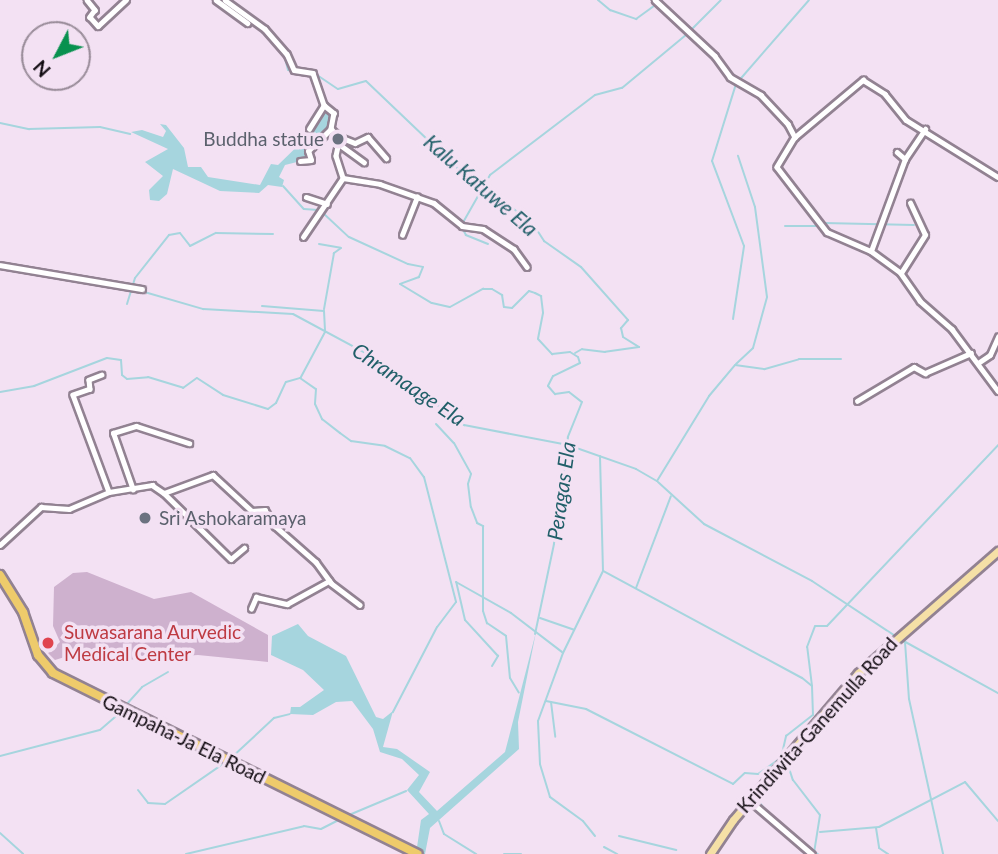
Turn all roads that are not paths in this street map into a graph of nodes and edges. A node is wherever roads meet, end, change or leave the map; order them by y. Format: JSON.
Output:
{"nodes":[{"id":1,"x":87,"y":0,"type":"edge"},
{"id":2,"x":126,"y":0,"type":"edge"},
{"id":3,"x":216,"y":0,"type":"edge"},
{"id":4,"x":225,"y":0,"type":"edge"},
{"id":5,"x":655,"y":0,"type":"edge"},
{"id":6,"x":248,"y":23,"type":"dead end"},
{"id":7,"x":324,"y":105,"type":"junction"},
{"id":8,"x":309,"y":129,"type":"dead end"},
{"id":9,"x":331,"y":129,"type":"junction"},
{"id":10,"x":925,"y":130,"type":"junction"},
{"id":11,"x":794,"y":137,"type":"junction"},
{"id":12,"x":339,"y":140,"type":"junction"},
{"id":13,"x":897,"y":152,"type":"dead end"},
{"id":14,"x":386,"y":158,"type":"dead end"},
{"id":15,"x":905,"y":159,"type":"junction"},
{"id":16,"x":300,"y":161,"type":"dead end"},
{"id":17,"x":363,"y":162,"type":"dead end"},
{"id":18,"x":998,"y":177,"type":"edge"},
{"id":19,"x":343,"y":178,"type":"junction"},
{"id":20,"x":306,"y":197,"type":"dead end"},
{"id":21,"x":417,"y":197,"type":"junction"},
{"id":22,"x":910,"y":203,"type":"dead end"},
{"id":23,"x":327,"y":204,"type":"junction"},
{"id":24,"x":402,"y":235,"type":"dead end"},
{"id":25,"x":303,"y":237,"type":"dead end"},
{"id":26,"x":871,"y":251,"type":"junction"},
{"id":27,"x":0,"y":265,"type":"edge"},
{"id":28,"x":527,"y":267,"type":"dead end"},
{"id":29,"x":901,"y":273,"type":"junction"},
{"id":30,"x":142,"y":289,"type":"dead end"},
{"id":31,"x":998,"y":337,"type":"edge"},
{"id":32,"x":971,"y":353,"type":"junction"},
{"id":33,"x":978,"y":363,"type":"junction"},
{"id":34,"x":102,"y":375,"type":"dead end"},
{"id":35,"x":998,"y":391,"type":"edge"},
{"id":36,"x":857,"y":401,"type":"dead end"},
{"id":37,"x":189,"y":443,"type":"dead end"},
{"id":38,"x":133,"y":490,"type":"junction"},
{"id":39,"x":108,"y":492,"type":"junction"},
{"id":40,"x":164,"y":493,"type":"junction"},
{"id":41,"x":0,"y":545,"type":"edge"},
{"id":42,"x":244,"y":548,"type":"dead end"},
{"id":43,"x":998,"y":551,"type":"edge"},
{"id":44,"x":0,"y":575,"type":"edge"},
{"id":45,"x":329,"y":581,"type":"junction"},
{"id":46,"x":360,"y":605,"type":"dead end"},
{"id":47,"x":251,"y":609,"type":"dead end"},
{"id":48,"x":749,"y":800,"type":"junction"},
{"id":49,"x":711,"y":852,"type":"edge"},
{"id":50,"x":416,"y":853,"type":"edge"},
{"id":51,"x":812,"y":854,"type":"edge"}],
"edges":[{"from":1,"to":2,"type":"street"},
{"from":3,"to":6,"type":"street"},
{"from":4,"to":7,"type":"street"},
{"from":5,"to":11,"type":"street"},
{"from":7,"to":8,"type":"street"},
{"from":7,"to":9,"type":"street"},
{"from":9,"to":12,"type":"street"},
{"from":9,"to":16,"type":"street"},
{"from":10,"to":11,"type":"street"},
{"from":10,"to":15,"type":"street"},
{"from":10,"to":18,"type":"street"},
{"from":11,"to":26,"type":"street"},
{"from":12,"to":14,"type":"street"},
{"from":12,"to":17,"type":"street"},
{"from":12,"to":19,"type":"street"},
{"from":13,"to":15,"type":"street"},
{"from":15,"to":26,"type":"street"},
{"from":19,"to":21,"type":"street"},
{"from":19,"to":23,"type":"street"},
{"from":20,"to":23,"type":"street"},
{"from":21,"to":24,"type":"street"},
{"from":21,"to":28,"type":"street"},
{"from":22,"to":29,"type":"street"},
{"from":23,"to":25,"type":"street"},
{"from":26,"to":29,"type":"street"},
{"from":27,"to":30,"type":"street"},
{"from":29,"to":32,"type":"street"},
{"from":31,"to":33,"type":"street"},
{"from":32,"to":33,"type":"street"},
{"from":32,"to":36,"type":"street"},
{"from":33,"to":35,"type":"street"},
{"from":34,"to":39,"type":"street"},
{"from":37,"to":38,"type":"street"},
{"from":38,"to":39,"type":"street"},
{"from":38,"to":40,"type":"street"},
{"from":39,"to":41,"type":"street"},
{"from":40,"to":42,"type":"street"},
{"from":40,"to":45,"type":"street"},
{"from":43,"to":48,"type":"main road","name":"Krindiwita-Ganemulla Road"},
{"from":44,"to":50,"type":"highway","name":"Gampaha-Ja Ela Road"},
{"from":45,"to":46,"type":"street"},
{"from":45,"to":47,"type":"street"},
{"from":48,"to":49,"type":"main road","name":"Krindiwita-Ganemulla Road"},
{"from":48,"to":51,"type":"street"}]}
